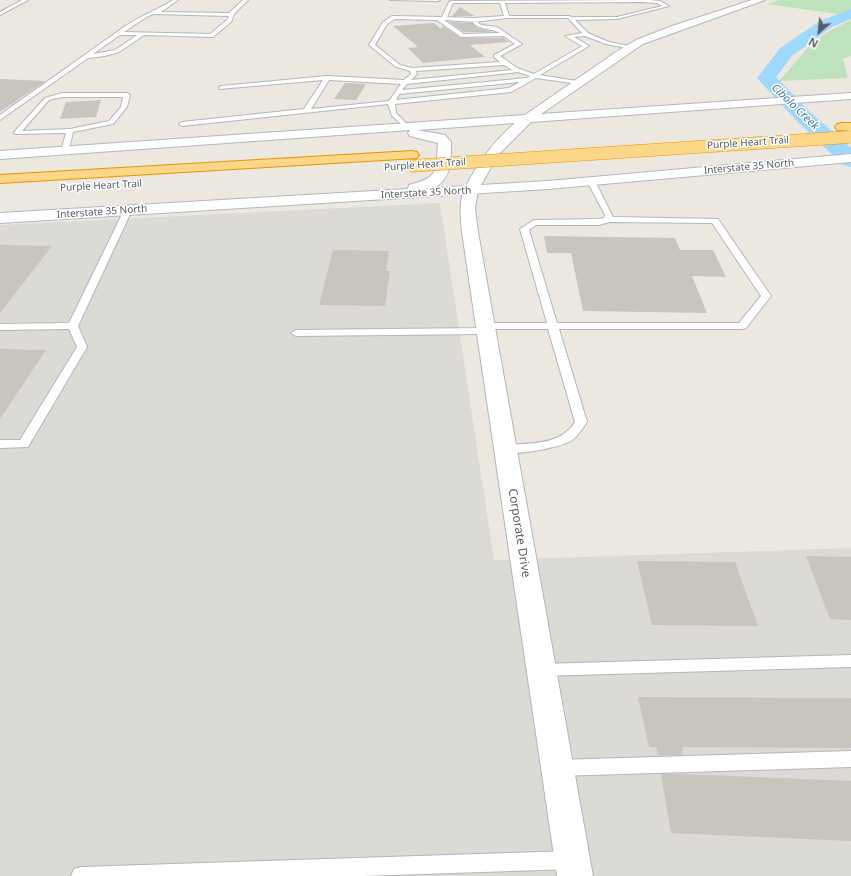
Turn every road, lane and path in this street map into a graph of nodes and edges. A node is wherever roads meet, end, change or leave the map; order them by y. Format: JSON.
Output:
{"nodes":[{"id":1,"x":26,"y":0,"type":"edge"},
{"id":2,"x":176,"y":0,"type":"edge"},
{"id":3,"x":246,"y":0,"type":"edge"},
{"id":4,"x":438,"y":0,"type":"edge"},
{"id":5,"x":762,"y":0,"type":"edge"},
{"id":6,"x":392,"y":2,"type":"edge"},
{"id":7,"x":451,"y":2,"type":"junction"},
{"id":8,"x":502,"y":2,"type":"junction"},
{"id":9,"x":0,"y":10,"type":"edge"},
{"id":10,"x":8,"y":10,"type":"junction"},
{"id":11,"x":156,"y":13,"type":"junction"},
{"id":12,"x":201,"y":13,"type":"junction"},
{"id":13,"x":389,"y":13,"type":"dead end"},
{"id":14,"x":0,"y":14,"type":"edge"},
{"id":15,"x":230,"y":17,"type":"junction"},
{"id":16,"x":394,"y":17,"type":"junction"},
{"id":17,"x":507,"y":18,"type":"junction"},
{"id":18,"x":197,"y":19,"type":"junction"},
{"id":19,"x":442,"y":19,"type":"junction"},
{"id":20,"x":571,"y":19,"type":"junction"},
{"id":21,"x":139,"y":20,"type":"junction"},
{"id":22,"x":153,"y":20,"type":"dead end"},
{"id":23,"x":168,"y":20,"type":"dead end"},
{"id":24,"x":474,"y":20,"type":"junction"},
{"id":25,"x":120,"y":33,"type":"junction"},
{"id":26,"x":142,"y":34,"type":"junction"},
{"id":27,"x":586,"y":34,"type":"junction"},
{"id":28,"x":505,"y":35,"type":"junction"},
{"id":29,"x":632,"y":47,"type":"junction"},
{"id":30,"x":88,"y":56,"type":"junction"},
{"id":31,"x":504,"y":62,"type":"junction"},
{"id":32,"x":412,"y":70,"type":"junction"},
{"id":33,"x":517,"y":71,"type":"junction"},
{"id":34,"x":326,"y":78,"type":"junction"},
{"id":35,"x":533,"y":78,"type":"junction"},
{"id":36,"x":407,"y":82,"type":"junction"},
{"id":37,"x":577,"y":83,"type":"junction"},
{"id":38,"x":220,"y":88,"type":"dead end"},
{"id":39,"x":397,"y":92,"type":"junction"},
{"id":40,"x":563,"y":92,"type":"junction"},
{"id":41,"x":851,"y":96,"type":"edge"},
{"id":42,"x":393,"y":102,"type":"junction"},
{"id":43,"x":306,"y":111,"type":"junction"},
{"id":44,"x":619,"y":111,"type":"junction"},
{"id":45,"x":0,"y":118,"type":"edge"},
{"id":46,"x":525,"y":118,"type":"junction"},
{"id":47,"x":182,"y":124,"type":"dead end"},
{"id":48,"x":407,"y":127,"type":"junction"},
{"id":49,"x":363,"y":130,"type":"junction"},
{"id":50,"x":70,"y":131,"type":"junction"},
{"id":51,"x":848,"y":132,"type":"edge"},
{"id":52,"x":64,"y":151,"type":"junction"},
{"id":53,"x":0,"y":156,"type":"edge"},
{"id":54,"x":851,"y":158,"type":"edge"},
{"id":55,"x":411,"y":160,"type":"junction"},
{"id":56,"x":198,"y":166,"type":"junction"},
{"id":57,"x":0,"y":170,"type":"edge"},
{"id":58,"x":0,"y":179,"type":"edge"},
{"id":59,"x":591,"y":181,"type":"junction"},
{"id":60,"x":471,"y":190,"type":"junction"},
{"id":61,"x":0,"y":192,"type":"edge"},
{"id":62,"x":332,"y":198,"type":"junction"},
{"id":63,"x":128,"y":210,"type":"junction"},
{"id":64,"x":0,"y":218,"type":"edge"},
{"id":65,"x":608,"y":219,"type":"junction"},
{"id":66,"x":552,"y":325,"type":"junction"},
{"id":67,"x":73,"y":326,"type":"junction"},
{"id":68,"x":0,"y":327,"type":"edge"},
{"id":69,"x":486,"y":328,"type":"junction"},
{"id":70,"x":296,"y":333,"type":"dead end"},
{"id":71,"x":0,"y":444,"type":"edge"},
{"id":72,"x":505,"y":449,"type":"junction"},
{"id":73,"x":851,"y":661,"type":"edge"},
{"id":74,"x":541,"y":670,"type":"junction"},
{"id":75,"x":851,"y":759,"type":"edge"},
{"id":76,"x":557,"y":768,"type":"junction"},
{"id":77,"x":573,"y":868,"type":"edge"},
{"id":78,"x":82,"y":876,"type":"edge"}],
"edges":[{"from":1,"to":10,"type":"lane"},
{"from":2,"to":11,"type":"lane"},
{"from":3,"to":15,"type":"lane"},
{"from":4,"to":6,"type":"lane"},
{"from":4,"to":7,"type":"lane"},
{"from":5,"to":29,"type":"main road","name":"Corporate Drive"},
{"from":7,"to":8,"type":"lane"},
{"from":7,"to":19,"type":"lane"},
{"from":8,"to":17,"type":"lane"},
{"from":8,"to":20,"type":"lane"},
{"from":9,"to":10,"type":"lane"},
{"from":10,"to":14,"type":"lane"},
{"from":11,"to":12,"type":"lane"},
{"from":11,"to":21,"type":"lane"},
{"from":12,"to":15,"type":"lane"},
{"from":12,"to":18,"type":"lane"},
{"from":13,"to":16,"type":"lane"},
{"from":15,"to":18,"type":"lane"},
{"from":15,"to":26,"type":"lane"},
{"from":16,"to":19,"type":"lane"},
{"from":16,"to":32,"type":"lane"},
{"from":17,"to":20,"type":"lane"},
{"from":17,"to":24,"type":"lane"},
{"from":18,"to":23,"type":"lane"},
{"from":19,"to":24,"type":"lane"},
{"from":19,"to":28,"type":"lane"},
{"from":20,"to":27,"type":"lane"},
{"from":21,"to":22,"type":"lane"},
{"from":21,"to":25,"type":"lane"},
{"from":24,"to":28,"type":"lane"},
{"from":25,"to":26,"type":"lane"},
{"from":25,"to":30,"type":"lane"},
{"from":26,"to":30,"type":"lane"},
{"from":27,"to":29,"type":"lane"},
{"from":27,"to":35,"type":"lane"},
{"from":28,"to":31,"type":"lane"},
{"from":29,"to":37,"type":"main road","name":"Corporate Drive"},
{"from":30,"to":45,"type":"lane"},
{"from":31,"to":32,"type":"lane"},
{"from":31,"to":33,"type":"lane"},
{"from":32,"to":36,"type":"lane"},
{"from":33,"to":35,"type":"lane"},
{"from":33,"to":36,"type":"lane"},
{"from":34,"to":36,"type":"lane"},
{"from":34,"to":38,"type":"lane"},
{"from":34,"to":43,"type":"lane"},
{"from":35,"to":37,"type":"lane"},
{"from":35,"to":39,"type":"lane"},
{"from":35,"to":42,"type":"lane"},
{"from":36,"to":39,"type":"lane"},
{"from":37,"to":40,"type":"main road","name":"Corporate Drive"},
{"from":39,"to":42,"type":"lane"},
{"from":40,"to":44,"type":"main road"},
{"from":40,"to":46,"type":"main road","name":"Corporate Drive"},
{"from":41,"to":44,"type":"main road"},
{"from":42,"to":43,"type":"lane"},
{"from":42,"to":48,"type":"lane"},
{"from":43,"to":47,"type":"lane"},
{"from":44,"to":46,"type":"main road"},
{"from":46,"to":48,"type":"main road"},
{"from":46,"to":60,"type":"main road","name":"Corporate Drive"},
{"from":48,"to":49,"type":"main road"},
{"from":49,"to":52,"type":"main road"},
{"from":49,"to":62,"type":"main road"},
{"from":50,"to":50,"type":"lane"},
{"from":50,"to":52,"type":"lane"},
{"from":51,"to":55,"type":"highway","name":"Purple Heart Trail","bridge":true},
{"from":52,"to":53,"type":"main road"},
{"from":54,"to":59,"type":"main road","name":"Interstate 35 North"},
{"from":55,"to":56,"type":"highway","name":"Purple Heart Trail"},
{"from":55,"to":61,"type":"highway","name":"Purple Heart Trail"},
{"from":56,"to":57,"type":"highway"},
{"from":56,"to":58,"type":"highway","name":"Purple Heart Trail"},
{"from":59,"to":60,"type":"main road","name":"Interstate 35 North"},
{"from":59,"to":65,"type":"lane"},
{"from":60,"to":62,"type":"main road","name":"Interstate 35 North"},
{"from":60,"to":69,"type":"main road","name":"Corporate Drive"},
{"from":62,"to":63,"type":"main road","name":"Interstate 35 North"},
{"from":63,"to":64,"type":"main road","name":"Interstate 35 North"},
{"from":63,"to":67,"type":"lane"},
{"from":65,"to":66,"type":"lane"},
{"from":65,"to":66,"type":"lane"},
{"from":66,"to":69,"type":"lane"},
{"from":66,"to":72,"type":"lane"},
{"from":67,"to":68,"type":"lane"},
{"from":67,"to":71,"type":"lane"},
{"from":69,"to":70,"type":"lane"},
{"from":69,"to":72,"type":"main road","name":"Corporate Drive"},
{"from":72,"to":74,"type":"main road","name":"Corporate Drive"},
{"from":73,"to":74,"type":"lane"},
{"from":74,"to":76,"type":"main road","name":"Corporate Drive"},
{"from":75,"to":76,"type":"lane"},
{"from":76,"to":77,"type":"main road","name":"Corporate Drive"},
{"from":77,"to":78,"type":"lane"}]}
